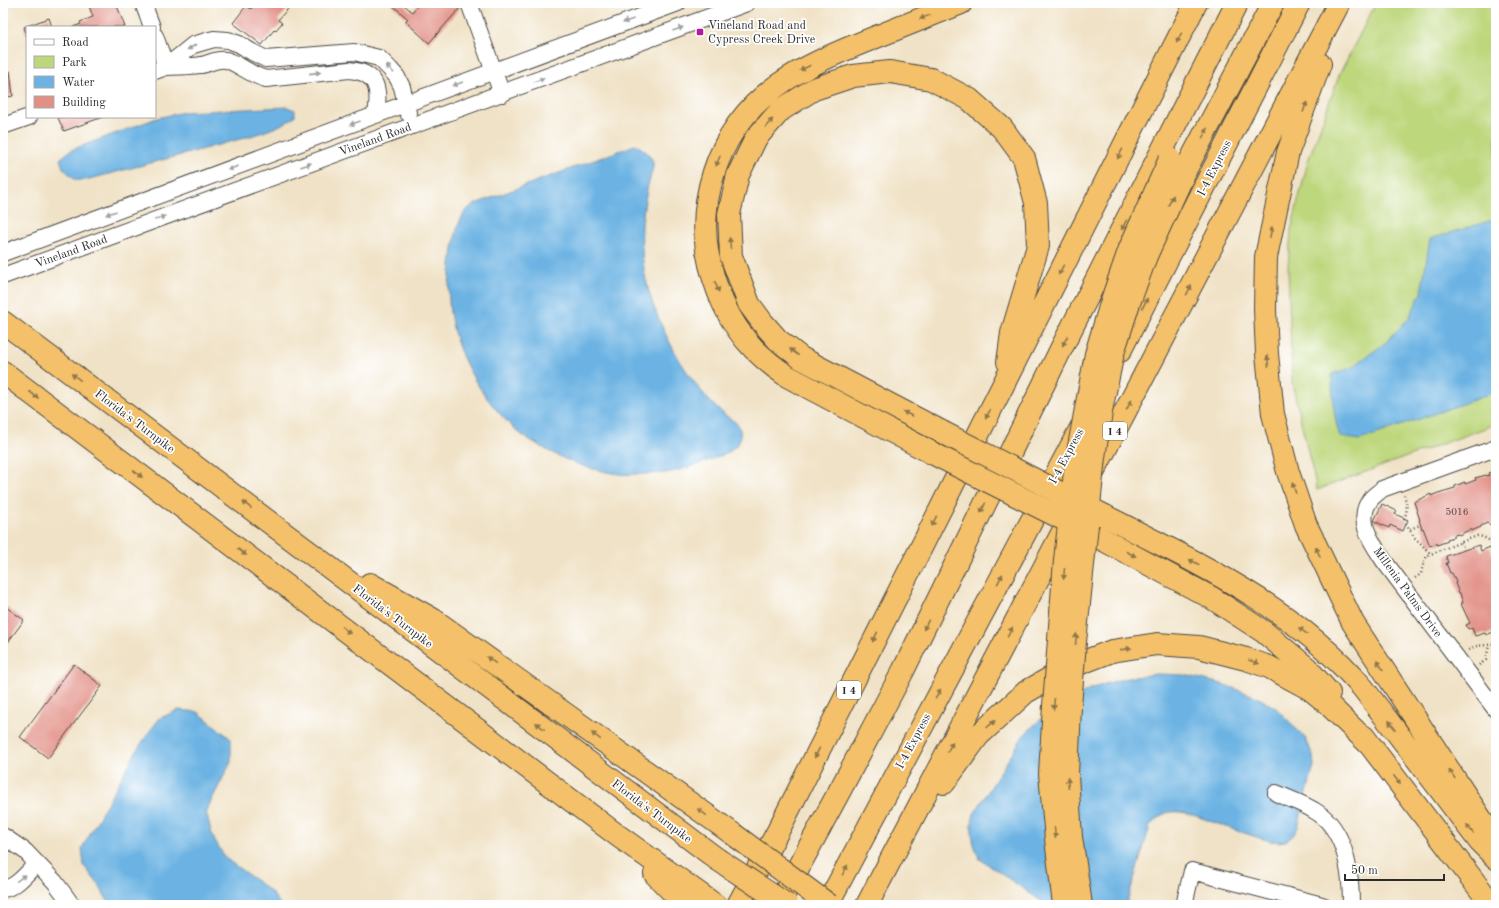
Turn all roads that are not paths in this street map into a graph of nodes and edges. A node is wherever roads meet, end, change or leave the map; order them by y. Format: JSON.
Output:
{"nodes":[{"id":1,"x":143,"y":3,"type":"edge"},
{"id":2,"x":469,"y":3,"type":"edge"},
{"id":3,"x":678,"y":3,"type":"edge"},
{"id":4,"x":747,"y":3,"type":"edge"},
{"id":5,"x":961,"y":3,"type":"edge"},
{"id":6,"x":1196,"y":3,"type":"edge"},
{"id":7,"x":1236,"y":3,"type":"edge"},
{"id":8,"x":1252,"y":3,"type":"edge"},
{"id":9,"x":1273,"y":3,"type":"edge"},
{"id":10,"x":1298,"y":3,"type":"edge"},
{"id":11,"x":1335,"y":11,"type":"edge"},
{"id":12,"x":152,"y":26,"type":"edge"},
{"id":13,"x":156,"y":42,"type":"edge"},
{"id":14,"x":252,"y":52,"type":"junction"},
{"id":15,"x":286,"y":58,"type":"junction"},
{"id":16,"x":161,"y":69,"type":"edge"},
{"id":17,"x":245,"y":70,"type":"junction"},
{"id":18,"x":494,"y":70,"type":"junction"},
{"id":19,"x":288,"y":76,"type":"junction"},
{"id":20,"x":502,"y":94,"type":"junction"},
{"id":21,"x":405,"y":104,"type":"junction"},
{"id":22,"x":376,"y":115,"type":"junction"},
{"id":23,"x":26,"y":118,"type":"edge"},
{"id":24,"x":3,"y":126,"type":"edge"},
{"id":25,"x":412,"y":126,"type":"junction"},
{"id":26,"x":1178,"y":163,"type":"junction"},
{"id":27,"x":3,"y":253,"type":"edge"},
{"id":28,"x":4,"y":275,"type":"edge"},
{"id":29,"x":3,"y":322,"type":"edge"},
{"id":30,"x":3,"y":372,"type":"edge"},
{"id":31,"x":1006,"y":379,"type":"junction"},
{"id":32,"x":1496,"y":448,"type":"edge"},
{"id":33,"x":300,"y":546,"type":"junction"},
{"id":34,"x":1496,"y":710,"type":"edge"},
{"id":35,"x":1374,"y":749,"type":"junction"},
{"id":36,"x":1276,"y":793,"type":"dead end"},
{"id":37,"x":3,"y":836,"type":"edge"},
{"id":38,"x":1496,"y":842,"type":"edge"},
{"id":39,"x":899,"y":844,"type":"junction"},
{"id":40,"x":1496,"y":858,"type":"edge"},
{"id":41,"x":37,"y":863,"type":"junction"},
{"id":42,"x":3,"y":889,"type":"edge"},
{"id":43,"x":701,"y":902,"type":"edge"},
{"id":44,"x":72,"y":905,"type":"edge"},
{"id":45,"x":738,"y":905,"type":"edge"},
{"id":46,"x":778,"y":905,"type":"edge"},
{"id":47,"x":787,"y":905,"type":"edge"},
{"id":48,"x":828,"y":905,"type":"edge"},
{"id":49,"x":867,"y":905,"type":"edge"},
{"id":50,"x":1064,"y":905,"type":"edge"},
{"id":51,"x":1081,"y":905,"type":"edge"},
{"id":52,"x":1184,"y":905,"type":"edge"},
{"id":53,"x":1322,"y":905,"type":"edge"},
{"id":54,"x":1351,"y":905,"type":"edge"},
{"id":55,"x":1492,"y":905,"type":"edge"}],
"edges":[{"from":1,"to":12,"type":"street"},
{"from":2,"to":18,"type":"street"},
{"from":3,"to":18,"type":"street","name":"Vineland Road","one_way":true},
{"from":20,"to":4,"type":"street","name":"Vineland Road","one_way":true},
{"from":5,"to":35,"type":"highway","one_way":true,"bridge":true},
{"from":6,"to":31,"type":"highway","number":"I 4","one_way":true},
{"from":7,"to":46,"type":"highway","one_way":true},
{"from":8,"to":26,"type":"highway"},
{"from":26,"to":9,"type":"highway","one_way":true},
{"from":48,"to":10,"type":"highway","name":"I-4 Express","one_way":true},
{"from":38,"to":11,"type":"highway","one_way":true},
{"from":39,"to":11,"type":"highway","number":"I 4","one_way":true},
{"from":13,"to":16,"type":"street"},
{"from":14,"to":15,"type":"street"},
{"from":14,"to":16,"type":"street","one_way":true},
{"from":14,"to":17,"type":"street"},
{"from":15,"to":19,"type":"street"},
{"from":21,"to":15,"type":"street","one_way":true},
{"from":16,"to":17,"type":"street"},
{"from":17,"to":19,"type":"street"},
{"from":18,"to":20,"type":"street"},
{"from":18,"to":21,"type":"street","name":"Vineland Road","one_way":true},
{"from":19,"to":22,"type":"street","one_way":true},
{"from":20,"to":25,"type":"street","name":"Vineland Road"},
{"from":21,"to":22,"type":"street","name":"Vineland Road"},
{"from":21,"to":25,"type":"street"},
{"from":22,"to":27,"type":"street","name":"Vineland Road","one_way":true},
{"from":23,"to":24,"type":"street"},
{"from":28,"to":25,"type":"street","name":"Vineland Road","one_way":true},
{"from":26,"to":50,"type":"highway","one_way":true,"bridge":true},
{"from":51,"to":26,"type":"highway","one_way":true,"bridge":true},
{"from":33,"to":29,"type":"highway","name":"Florida's Turnpike","one_way":true},
{"from":30,"to":43,"type":"highway","one_way":true},
{"from":40,"to":31,"type":"highway","one_way":true,"bridge":true},
{"from":31,"to":45,"type":"highway","number":"I 4","one_way":true},
{"from":32,"to":34,"type":"street","name":"Millenia Palms Drive"},
{"from":47,"to":33,"type":"highway","name":"Florida's Turnpike","one_way":true,"bridge":true},
{"from":48,"to":33,"type":"highway","one_way":true,"bridge":true},
{"from":39,"to":35,"type":"highway","one_way":true},
{"from":35,"to":55,"type":"highway","one_way":true},
{"from":36,"to":54,"type":"street"},
{"from":37,"to":41,"type":"street"},
{"from":39,"to":49,"type":"highway","number":"I 4"},
{"from":42,"to":41,"type":"street","one_way":true},
{"from":41,"to":44,"type":"street"},
{"from":52,"to":53,"type":"street"}]}
